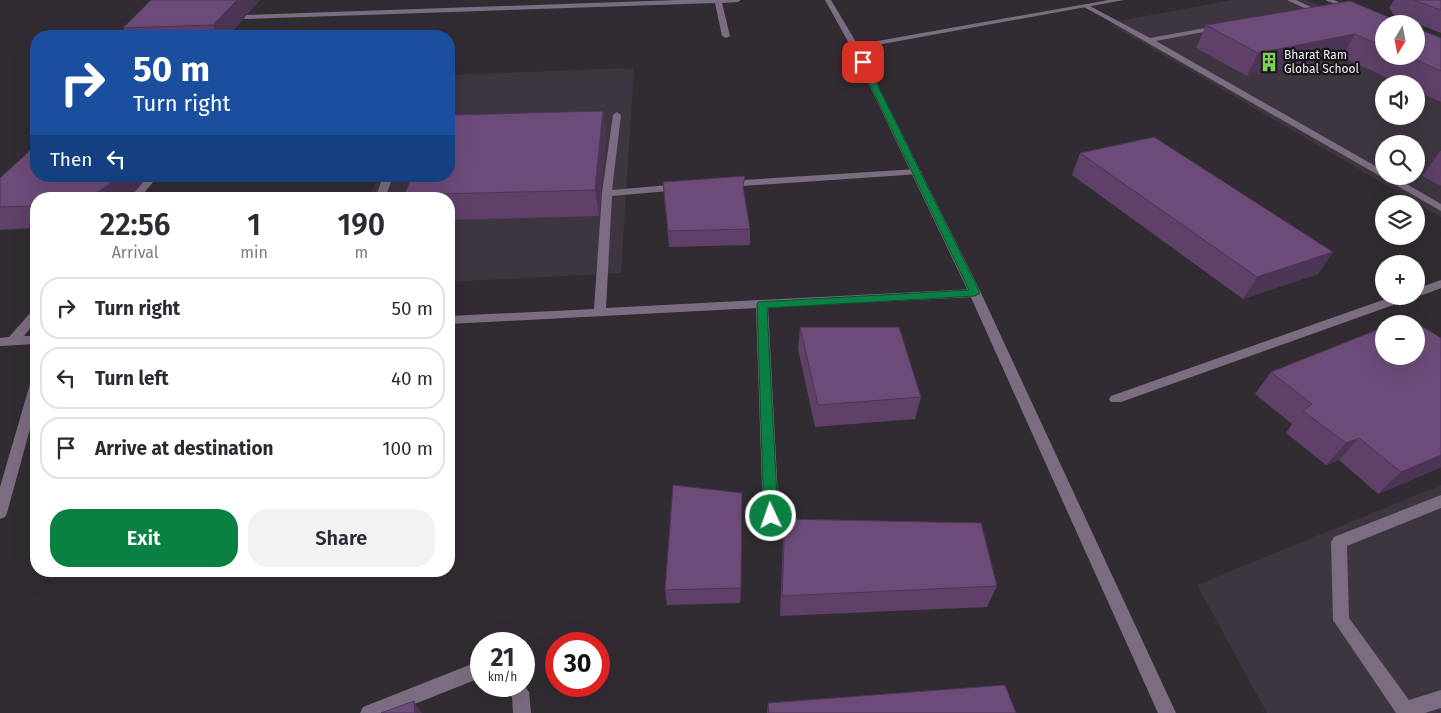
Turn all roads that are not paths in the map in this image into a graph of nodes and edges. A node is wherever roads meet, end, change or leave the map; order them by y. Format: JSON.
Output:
{"nodes":[{"id":1,"x":718,"y":0,"type":"edge"},
{"id":2,"x":738,"y":0,"type":"edge"},
{"id":3,"x":828,"y":0,"type":"edge"},
{"id":4,"x":1121,"y":0,"type":"edge"},
{"id":5,"x":1290,"y":0,"type":"edge"},
{"id":6,"x":1328,"y":0,"type":"edge"},
{"id":7,"x":562,"y":3,"type":"edge"},
{"id":8,"x":1086,"y":6,"type":"junction"},
{"id":9,"x":1313,"y":10,"type":"junction"},
{"id":10,"x":1294,"y":14,"type":"edge"},
{"id":11,"x":1363,"y":14,"type":"edge"},
{"id":12,"x":245,"y":17,"type":"dead end"},
{"id":13,"x":1330,"y":18,"type":"edge"},
{"id":14,"x":1226,"y":26,"type":"edge"},
{"id":15,"x":726,"y":36,"type":"dead end"},
{"id":16,"x":1149,"y":40,"type":"junction"},
{"id":17,"x":855,"y":47,"type":"junction"},
{"id":18,"x":617,"y":115,"type":"dead end"},
{"id":19,"x":1375,"y":170,"type":"edge"},
{"id":20,"x":917,"y":172,"type":"junction"},
{"id":21,"x":148,"y":182,"type":"edge"},
{"id":22,"x":720,"y":185,"type":"edge"},
{"id":23,"x":1401,"y":185,"type":"edge"},
{"id":24,"x":691,"y":187,"type":"edge"},
{"id":25,"x":140,"y":192,"type":"edge"},
{"id":26,"x":607,"y":193,"type":"junction"},
{"id":27,"x":1441,"y":208,"type":"edge"},
{"id":28,"x":1441,"y":284,"type":"edge"},
{"id":29,"x":1425,"y":290,"type":"edge"},
{"id":30,"x":975,"y":293,"type":"junction"},
{"id":31,"x":762,"y":305,"type":"junction"},
{"id":32,"x":1381,"y":305,"type":"edge"},
{"id":33,"x":600,"y":313,"type":"junction"},
{"id":34,"x":30,"y":320,"type":"edge"},
{"id":35,"x":455,"y":320,"type":"edge"},
{"id":36,"x":30,"y":340,"type":"edge"},
{"id":37,"x":6,"y":342,"type":"edge"},
{"id":38,"x":1116,"y":399,"type":"dead end"},
{"id":39,"x":30,"y":406,"type":"edge"},
{"id":40,"x":1441,"y":501,"type":"edge"},
{"id":41,"x":0,"y":513,"type":"edge"},
{"id":42,"x":771,"y":516,"type":"dead end"},
{"id":43,"x":470,"y":674,"type":"edge"},
{"id":44,"x":520,"y":697,"type":"edge"},
{"id":45,"x":1441,"y":700,"type":"edge"},
{"id":46,"x":1406,"y":712,"type":"edge"},
{"id":47,"x":369,"y":713,"type":"edge"},
{"id":48,"x":522,"y":713,"type":"edge"},
{"id":49,"x":1167,"y":713,"type":"edge"}],
"edges":[{"from":1,"to":2,"type":"street"},
{"from":1,"to":7,"type":"street"},
{"from":1,"to":15,"type":"street"},
{"from":3,"to":17,"type":"street"},
{"from":4,"to":8,"type":"street"},
{"from":5,"to":9,"type":"street"},
{"from":6,"to":11,"type":"street"},
{"from":7,"to":12,"type":"street"},
{"from":8,"to":16,"type":"street"},
{"from":8,"to":17,"type":"street"},
{"from":9,"to":10,"type":"street"},
{"from":9,"to":13,"type":"street"},
{"from":14,"to":16,"type":"street"},
{"from":16,"to":19,"type":"street"},
{"from":17,"to":20,"type":"street"},
{"from":18,"to":26,"type":"street"},
{"from":20,"to":22,"type":"street"},
{"from":20,"to":30,"type":"street"},
{"from":21,"to":25,"type":"street"},
{"from":23,"to":27,"type":"street"},
{"from":24,"to":26,"type":"street"},
{"from":26,"to":33,"type":"street"},
{"from":28,"to":29,"type":"street"},
{"from":30,"to":31,"type":"street"},
{"from":30,"to":49,"type":"street"},
{"from":31,"to":33,"type":"street"},
{"from":31,"to":42,"type":"street"},
{"from":32,"to":38,"type":"street"},
{"from":33,"to":35,"type":"street"},
{"from":34,"to":37,"type":"street"},
{"from":36,"to":37,"type":"street"},
{"from":39,"to":41,"type":"street"},
{"from":40,"to":46,"type":"street"},
{"from":43,"to":47,"type":"street"},
{"from":44,"to":48,"type":"street"},
{"from":45,"to":46,"type":"street"}]}
